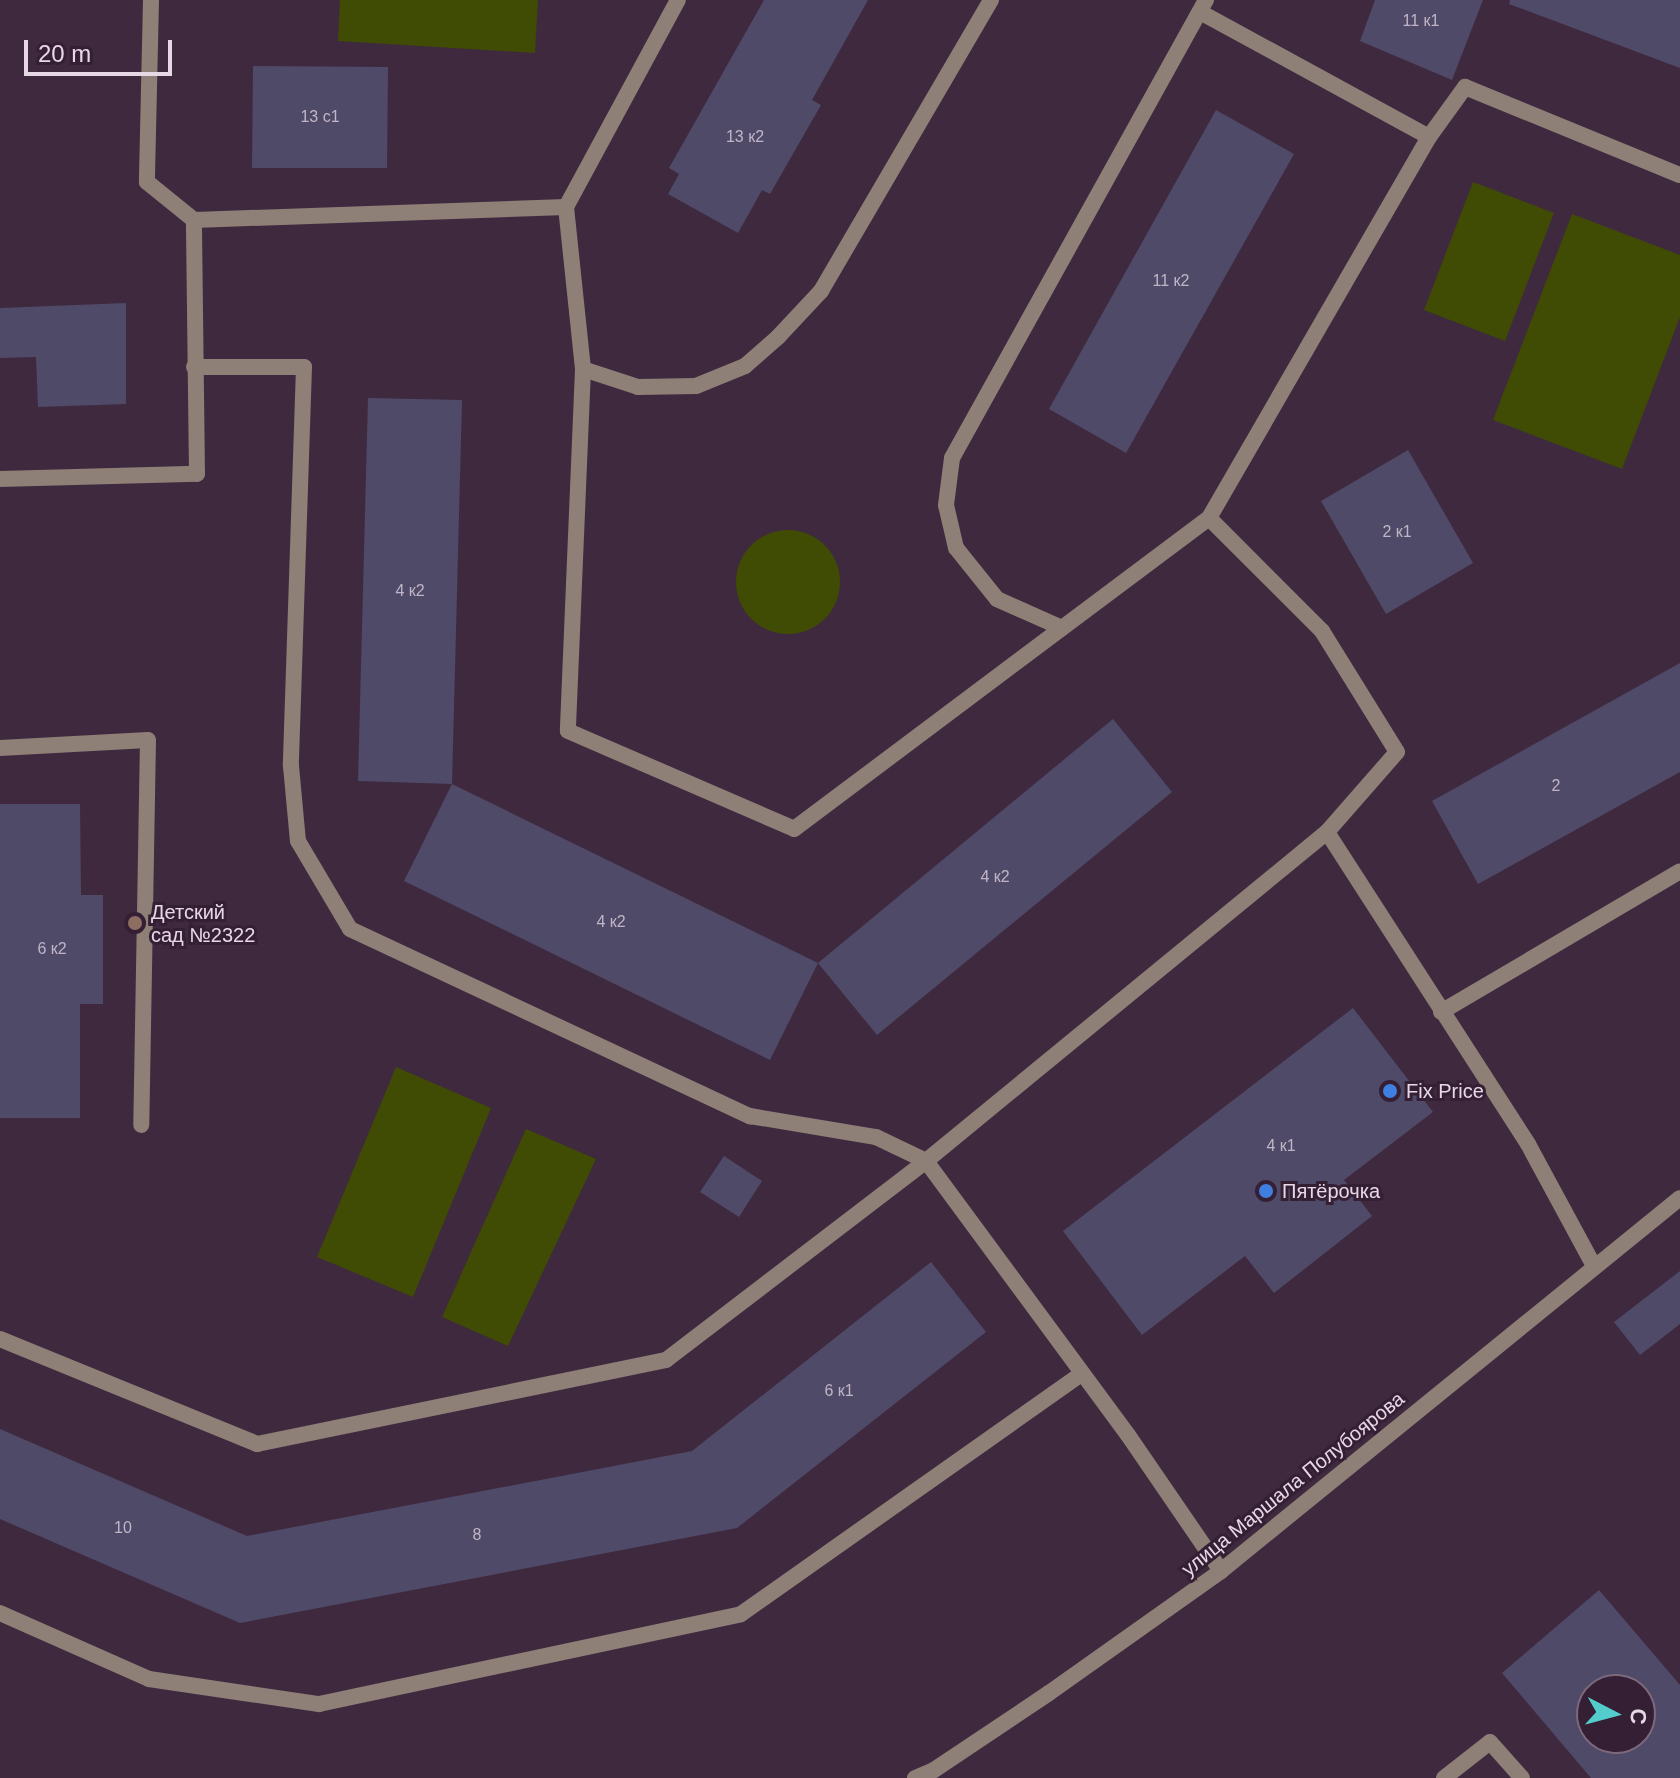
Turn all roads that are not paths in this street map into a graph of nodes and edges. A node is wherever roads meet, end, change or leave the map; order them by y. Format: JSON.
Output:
{"nodes":[{"id":1,"x":151,"y":0,"type":"edge"},
{"id":2,"x":678,"y":0,"type":"edge"},
{"id":3,"x":991,"y":0,"type":"edge"},
{"id":4,"x":1203,"y":6,"type":"edge"},
{"id":5,"x":1429,"y":137,"type":"junction"},
{"id":6,"x":1680,"y":175,"type":"edge"},
{"id":7,"x":566,"y":207,"type":"junction"},
{"id":8,"x":194,"y":220,"type":"junction"},
{"id":9,"x":194,"y":367,"type":"junction"},
{"id":10,"x":583,"y":369,"type":"junction"},
{"id":11,"x":0,"y":479,"type":"edge"},
{"id":12,"x":1209,"y":518,"type":"junction"},
{"id":13,"x":1062,"y":628,"type":"junction"},
{"id":14,"x":0,"y":748,"type":"edge"},
{"id":15,"x":1327,"y":832,"type":"junction"},
{"id":16,"x":1680,"y":871,"type":"edge"},
{"id":17,"x":1441,"y":1012,"type":"junction"},
{"id":18,"x":141,"y":1125,"type":"dead end"},
{"id":19,"x":926,"y":1161,"type":"junction"},
{"id":20,"x":1680,"y":1198,"type":"edge"},
{"id":21,"x":1594,"y":1266,"type":"junction"},
{"id":22,"x":0,"y":1339,"type":"edge"},
{"id":23,"x":1081,"y":1374,"type":"junction"},
{"id":24,"x":1221,"y":1571,"type":"junction"},
{"id":25,"x":0,"y":1613,"type":"edge"},
{"id":26,"x":915,"y":1778,"type":"edge"},
{"id":27,"x":1444,"y":1778,"type":"edge"},
{"id":28,"x":1522,"y":1778,"type":"edge"}],
"edges":[{"from":1,"to":8,"type":"street"},
{"from":2,"to":7,"type":"street"},
{"from":3,"to":10,"type":"street"},
{"from":4,"to":5,"type":"street"},
{"from":4,"to":13,"type":"street"},
{"from":5,"to":6,"type":"street"},
{"from":5,"to":12,"type":"street"},
{"from":7,"to":8,"type":"street"},
{"from":7,"to":10,"type":"street"},
{"from":8,"to":9,"type":"street"},
{"from":9,"to":11,"type":"street"},
{"from":9,"to":19,"type":"street"},
{"from":10,"to":13,"type":"street"},
{"from":12,"to":13,"type":"street"},
{"from":12,"to":15,"type":"street"},
{"from":14,"to":18,"type":"street"},
{"from":15,"to":17,"type":"street"},
{"from":15,"to":19,"type":"street"},
{"from":16,"to":17,"type":"street"},
{"from":17,"to":21,"type":"street"},
{"from":19,"to":22,"type":"street"},
{"from":19,"to":23,"type":"street"},
{"from":20,"to":21,"type":"street","name":"улица Маршала Полубоярова"},
{"from":21,"to":24,"type":"street","name":"улица Маршала Полубоярова"},
{"from":23,"to":24,"type":"street"},
{"from":23,"to":25,"type":"street"},
{"from":24,"to":26,"type":"street","name":"улица Маршала Полубоярова"},
{"from":27,"to":28,"type":"street"}]}
